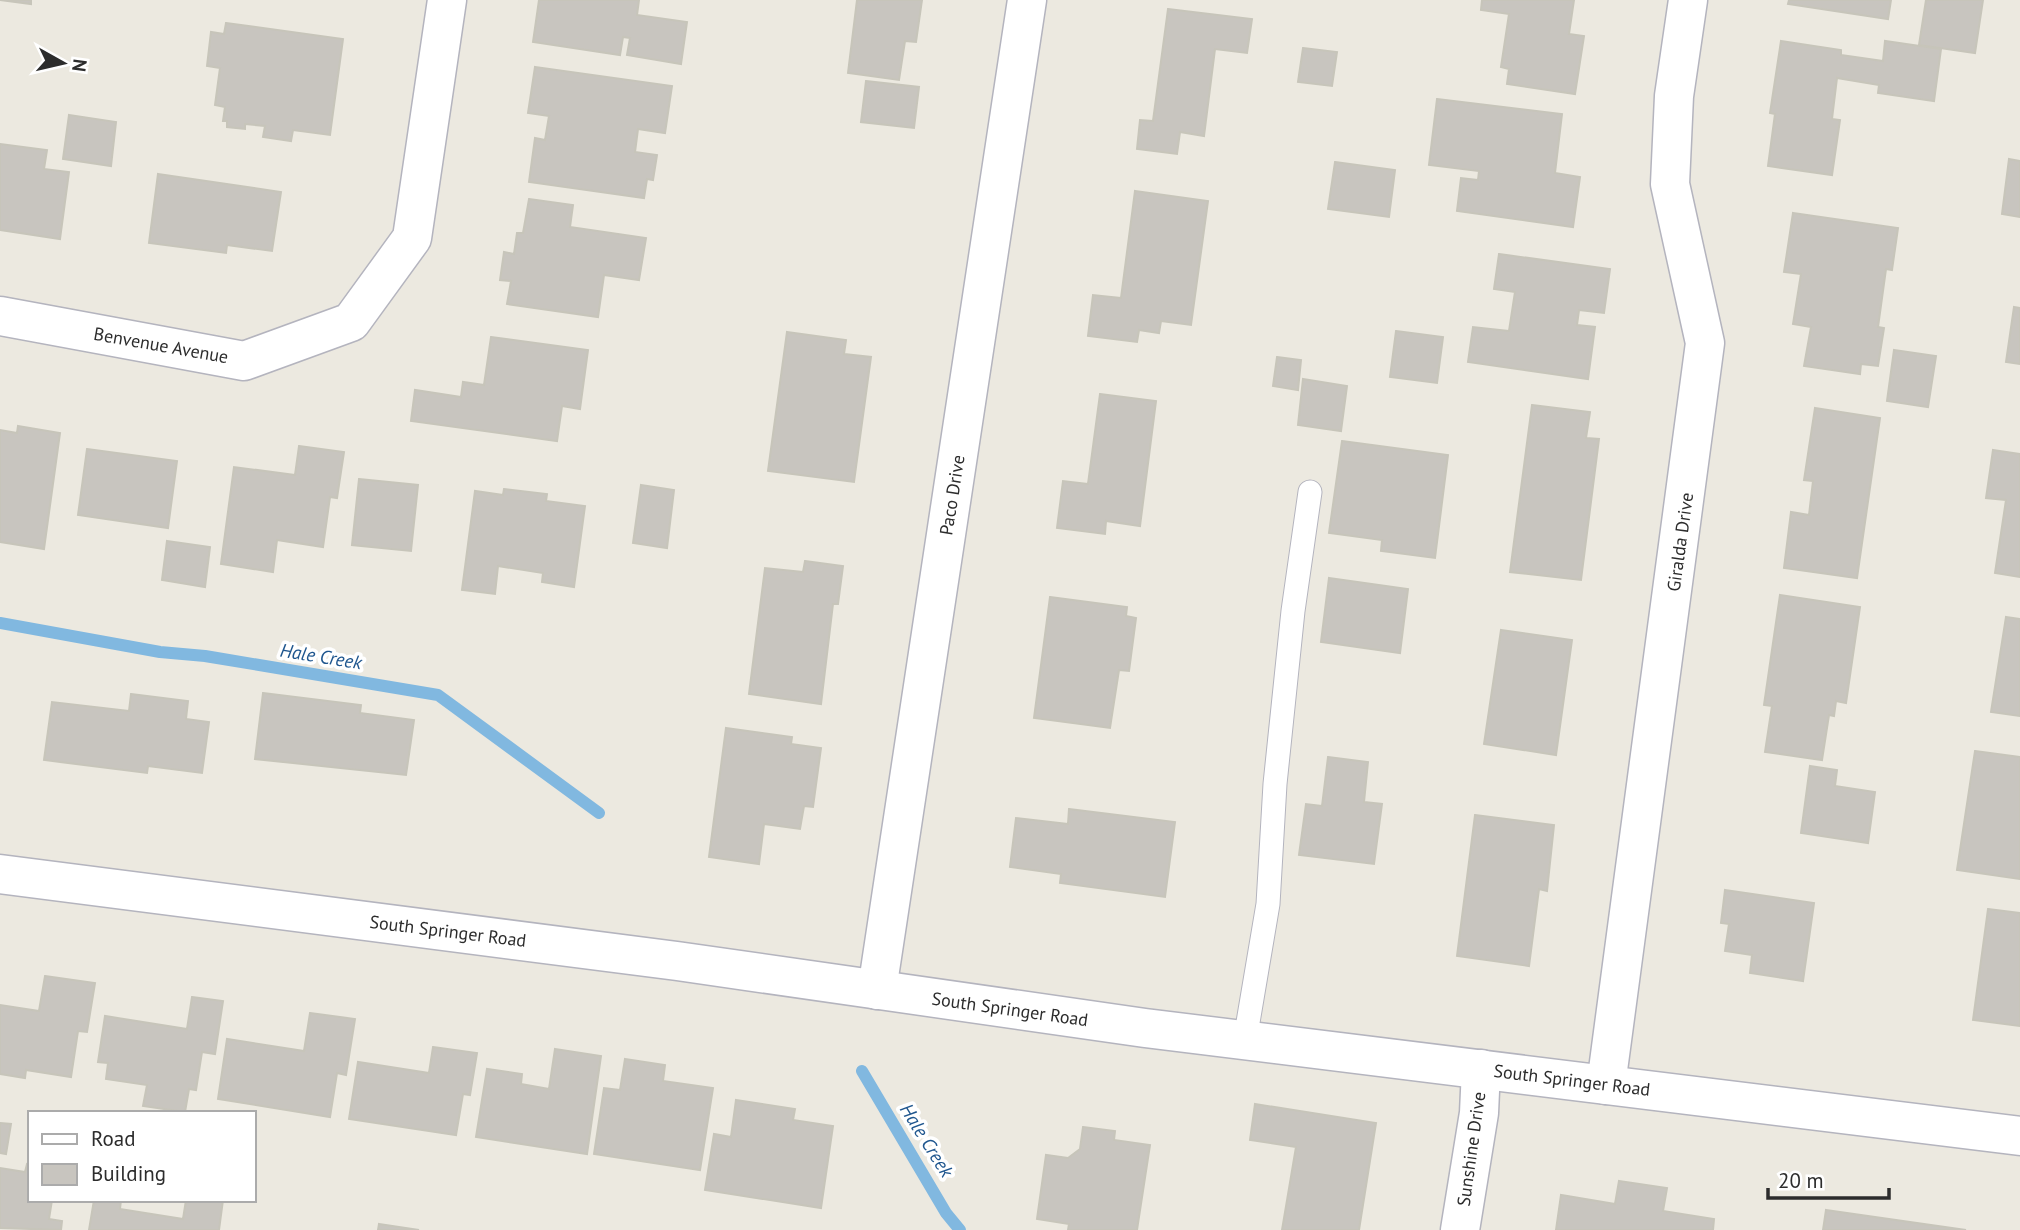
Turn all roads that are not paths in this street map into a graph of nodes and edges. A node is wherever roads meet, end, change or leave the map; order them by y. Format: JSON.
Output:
{"nodes":[{"id":1,"x":447,"y":0,"type":"edge"},
{"id":2,"x":1027,"y":0,"type":"edge"},
{"id":3,"x":1688,"y":0,"type":"edge"},
{"id":4,"x":0,"y":316,"type":"edge"},
{"id":5,"x":1310,"y":492,"type":"dead end"},
{"id":6,"x":0,"y":874,"type":"edge"},
{"id":7,"x":877,"y":990,"type":"junction"},
{"id":8,"x":1245,"y":1040,"type":"junction"},
{"id":9,"x":1481,"y":1069,"type":"junction"},
{"id":10,"x":1606,"y":1085,"type":"junction"},
{"id":11,"x":2020,"y":1136,"type":"edge"},
{"id":12,"x":1460,"y":1230,"type":"edge"}],
"edges":[{"from":1,"to":4,"type":"street","name":"Benvenue Avenue"},
{"from":2,"to":7,"type":"street","name":"Paco Drive"},
{"from":3,"to":10,"type":"street","name":"Giralda Drive"},
{"from":5,"to":8,"type":"lane"},
{"from":6,"to":7,"type":"street","name":"South Springer Road"},
{"from":7,"to":8,"type":"street","name":"South Springer Road"},
{"from":8,"to":9,"type":"street","name":"South Springer Road"},
{"from":9,"to":10,"type":"street","name":"South Springer Road"},
{"from":9,"to":12,"type":"street","name":"Sunshine Drive"},
{"from":10,"to":11,"type":"street","name":"South Springer Road"}]}
